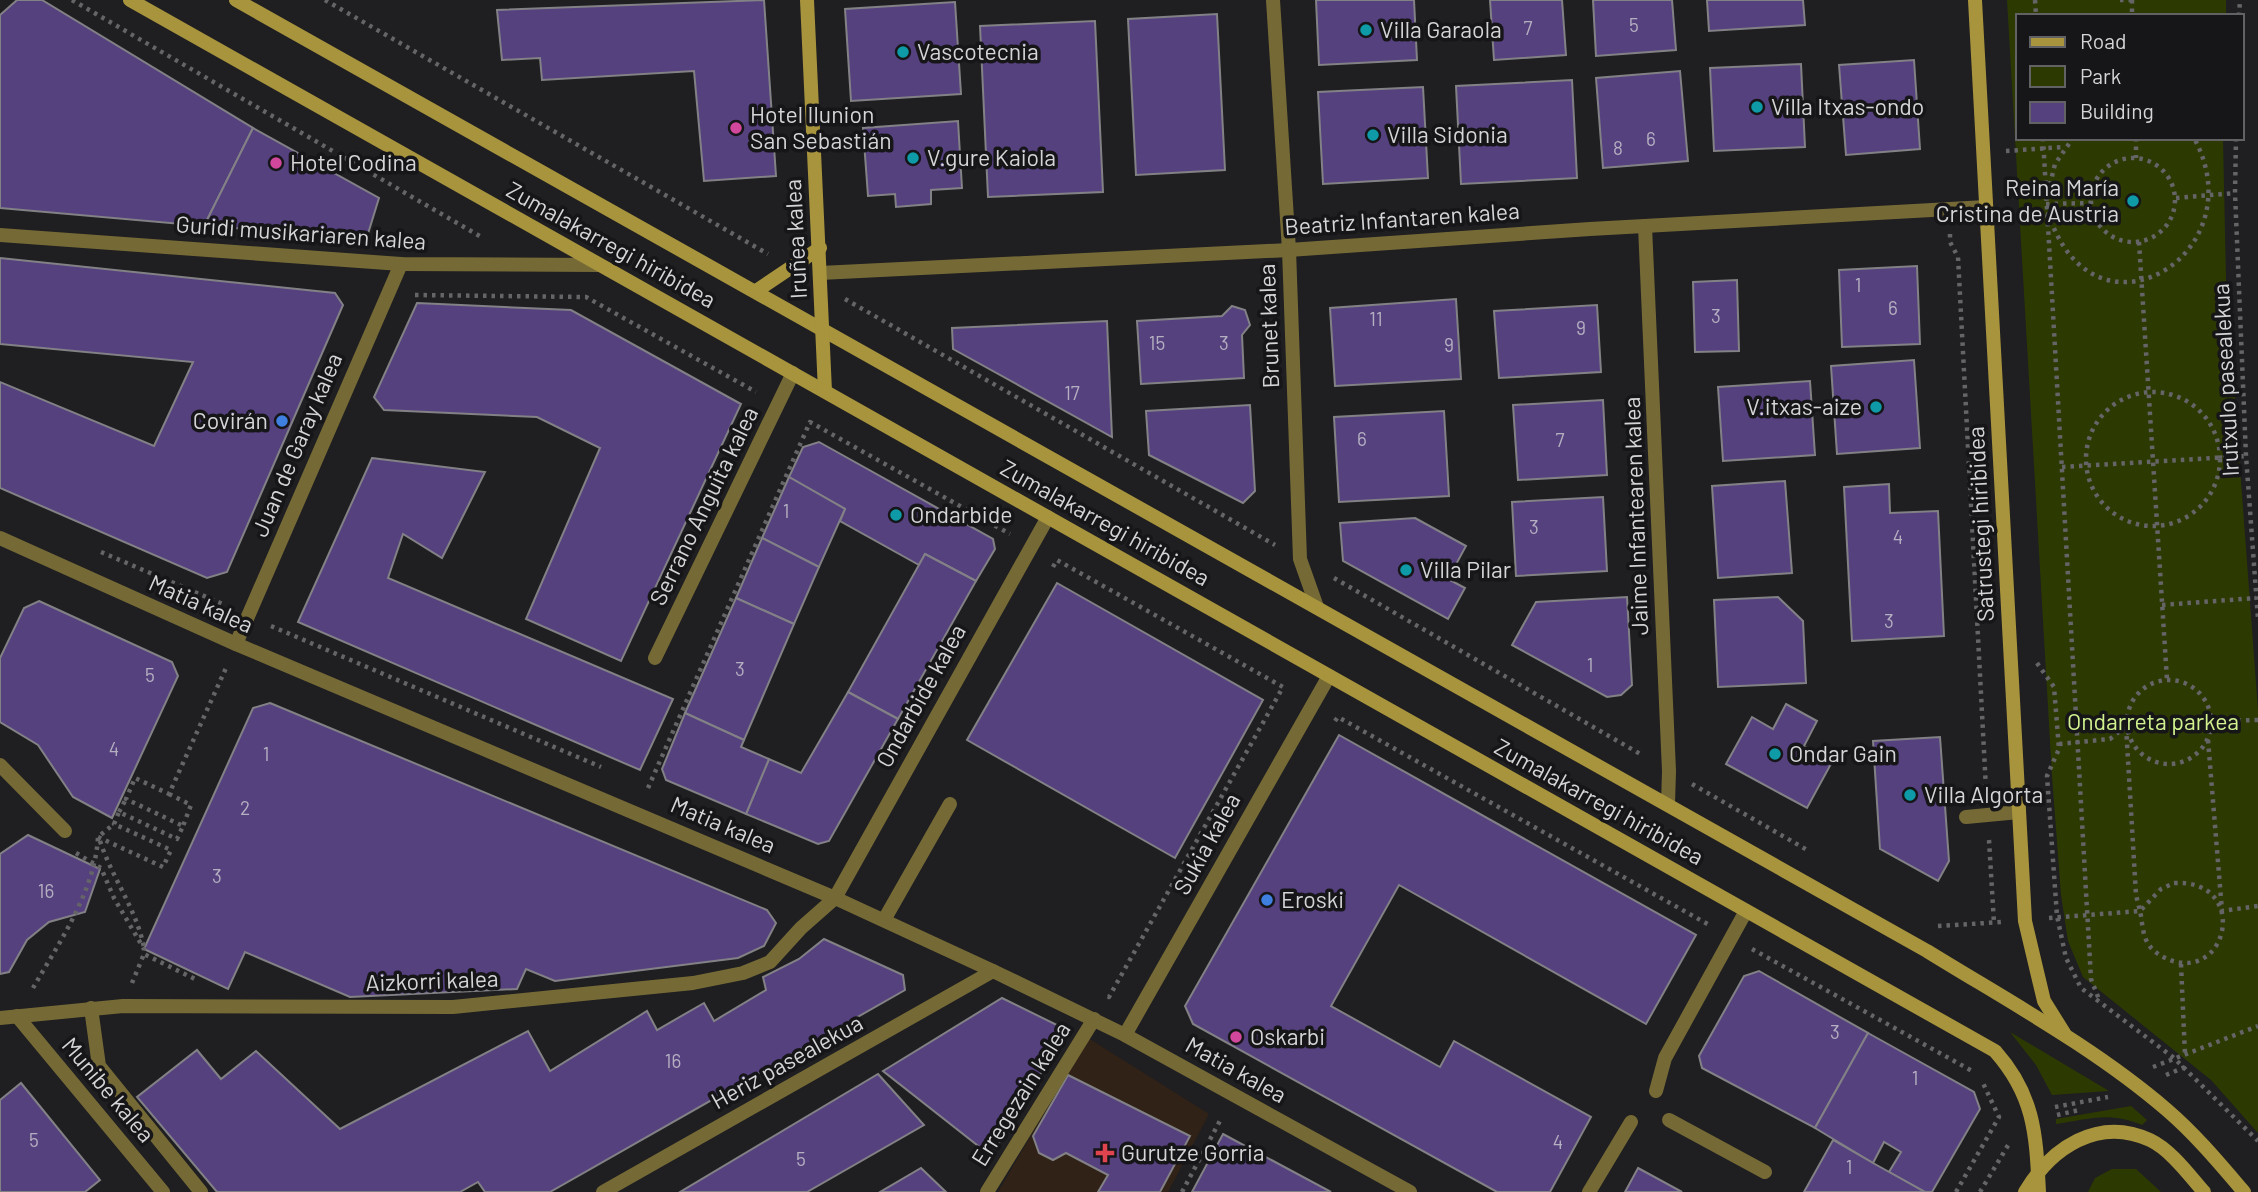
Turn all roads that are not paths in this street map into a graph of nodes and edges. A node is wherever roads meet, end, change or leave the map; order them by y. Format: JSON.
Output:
{"nodes":[{"id":1,"x":130,"y":0,"type":"edge"},
{"id":2,"x":236,"y":0,"type":"edge"},
{"id":3,"x":807,"y":0,"type":"edge"},
{"id":4,"x":1273,"y":0,"type":"edge"},
{"id":5,"x":1975,"y":0,"type":"edge"},
{"id":6,"x":1986,"y":207,"type":"junction"},
{"id":7,"x":1645,"y":226,"type":"junction"},
{"id":8,"x":0,"y":236,"type":"edge"},
{"id":9,"x":820,"y":248,"type":"junction"},
{"id":10,"x":1289,"y":250,"type":"junction"},
{"id":11,"x":401,"y":264,"type":"junction"},
{"id":12,"x":599,"y":265,"type":"junction"},
{"id":13,"x":821,"y":279,"type":"junction"},
{"id":14,"x":756,"y":290,"type":"junction"},
{"id":15,"x":823,"y":329,"type":"junction"},
{"id":16,"x":793,"y":373,"type":"junction"},
{"id":17,"x":825,"y":391,"type":"junction"},
{"id":18,"x":1048,"y":517,"type":"junction"},
{"id":19,"x":0,"y":538,"type":"edge"},
{"id":20,"x":1317,"y":607,"type":"junction"},
{"id":21,"x":236,"y":645,"type":"junction"},
{"id":22,"x":656,"y":658,"type":"dead end"},
{"id":23,"x":1329,"y":676,"type":"junction"},
{"id":24,"x":0,"y":765,"type":"edge"},
{"id":25,"x":950,"y":804,"type":"dead end"},
{"id":26,"x":1668,"y":804,"type":"junction"},
{"id":27,"x":2019,"y":812,"type":"junction"},
{"id":28,"x":1966,"y":817,"type":"dead end"},
{"id":29,"x":65,"y":831,"type":"road end"},
{"id":30,"x":835,"y":898,"type":"junction"},
{"id":31,"x":1746,"y":911,"type":"junction"},
{"id":32,"x":884,"y":920,"type":"junction"},
{"id":33,"x":993,"y":971,"type":"junction"},
{"id":34,"x":91,"y":1008,"type":"junction"},
{"id":35,"x":17,"y":1016,"type":"junction"},
{"id":36,"x":0,"y":1018,"type":"edge"},
{"id":37,"x":1094,"y":1020,"type":"junction"},
{"id":38,"x":1125,"y":1035,"type":"junction"},
{"id":39,"x":2066,"y":1037,"type":"junction"},
{"id":40,"x":1656,"y":1091,"type":"dead end"},
{"id":41,"x":1669,"y":1120,"type":"dead end"},
{"id":42,"x":1631,"y":1122,"type":"dead end"},
{"id":43,"x":2038,"y":1170,"type":"junction"},
{"id":44,"x":1765,"y":1172,"type":"dead end"},
{"id":45,"x":163,"y":1192,"type":"edge"},
{"id":46,"x":201,"y":1192,"type":"edge"},
{"id":47,"x":603,"y":1192,"type":"edge"},
{"id":48,"x":987,"y":1192,"type":"edge"},
{"id":49,"x":1410,"y":1192,"type":"edge"},
{"id":50,"x":1589,"y":1192,"type":"edge"},
{"id":51,"x":2025,"y":1192,"type":"edge"},
{"id":52,"x":2039,"y":1192,"type":"edge"},
{"id":53,"x":2204,"y":1192,"type":"edge"},
{"id":54,"x":2244,"y":1192,"type":"edge"}],
"edges":[{"from":1,"to":12,"type":"main road","name":"Zumalakarregi hiribidea"},
{"from":2,"to":14,"type":"main road","name":"Zumalakarregi hiribidea"},
{"from":3,"to":9,"type":"main road","name":"Iruñea kalea"},
{"from":4,"to":10,"type":"street","name":"Brunet kalea"},
{"from":5,"to":6,"type":"main road","name":"Satrustegi hiribidea"},
{"from":6,"to":7,"type":"street","name":"Beatriz Infantaren kalea"},
{"from":6,"to":27,"type":"main road","name":"Satrustegi hiribidea"},
{"from":7,"to":10,"type":"street","name":"Beatriz Infantaren kalea"},
{"from":7,"to":26,"type":"street","name":"Jaime Infantearen kalea"},
{"from":8,"to":11,"type":"street","name":"Guridi musikariaren kalea"},
{"from":9,"to":13,"type":"main road","name":"Iruñea kalea"},
{"from":9,"to":14,"type":"main road"},
{"from":10,"to":13,"type":"street","name":"Beatriz Infantaren kalea"},
{"from":10,"to":20,"type":"street","name":"Brunet kalea"},
{"from":11,"to":12,"type":"street","name":"Guridi musikariaren kalea"},
{"from":11,"to":21,"type":"street","name":"Juan de Garay kalea"},
{"from":12,"to":16,"type":"main road","name":"Zumalakarregi hiribidea"},
{"from":13,"to":15,"type":"main road","name":"Iruñea kalea"},
{"from":14,"to":15,"type":"main road","name":"Zumalakarregi hiribidea"},
{"from":15,"to":17,"type":"main road","name":"Iruñea kalea"},
{"from":15,"to":20,"type":"main road","name":"Zumalakarregi hiribidea"},
{"from":16,"to":17,"type":"main road","name":"Zumalakarregi hiribidea"},
{"from":16,"to":22,"type":"street","name":"Serrano Anguita kalea"},
{"from":17,"to":18,"type":"main road","name":"Zumalakarregi hiribidea"},
{"from":18,"to":23,"type":"main road","name":"Zumalakarregi hiribidea"},
{"from":18,"to":30,"type":"street","name":"Ondarbide kalea"},
{"from":19,"to":21,"type":"street","name":"Matia kalea"},
{"from":20,"to":26,"type":"main road","name":"Zumalakarregi hiribidea"},
{"from":21,"to":30,"type":"street","name":"Matia kalea"},
{"from":23,"to":31,"type":"main road","name":"Zumalakarregi hiribidea"},
{"from":23,"to":38,"type":"street","name":"Sukia kalea"},
{"from":24,"to":29,"type":"street"},
{"from":25,"to":32,"type":"street"},
{"from":26,"to":39,"type":"main road","name":"Zumalakarregi hiribidea"},
{"from":27,"to":28,"type":"street"},
{"from":27,"to":39,"type":"main road","name":"Satrustegi hiribidea"},
{"from":30,"to":32,"type":"street","name":"Matia kalea"},
{"from":30,"to":34,"type":"street","name":"Aizkorri kalea"},
{"from":31,"to":40,"type":"street"},
{"from":31,"to":43,"type":"main road","name":"Zumalakarregi hiribidea"},
{"from":32,"to":33,"type":"street","name":"Matia kalea"},
{"from":33,"to":37,"type":"street","name":"Matia kalea"},
{"from":33,"to":47,"type":"street","name":"Heriz pasealekua"},
{"from":34,"to":35,"type":"street","name":"Aizkorri kalea"},
{"from":34,"to":46,"type":"street","name":"Munibe kalea"},
{"from":35,"to":36,"type":"street","name":"Aizkorri kalea"},
{"from":35,"to":45,"type":"street","name":"Munibe kalea"},
{"from":37,"to":38,"type":"street","name":"Matia kalea"},
{"from":37,"to":48,"type":"street","name":"Erregezain kalea"},
{"from":38,"to":49,"type":"street","name":"Matia kalea"},
{"from":39,"to":54,"type":"main road","name":"Zumalakarregi hiribidea"},
{"from":41,"to":44,"type":"street"},
{"from":42,"to":50,"type":"street"},
{"from":43,"to":51,"type":"main road"},
{"from":43,"to":52,"type":"main road"},
{"from":43,"to":53,"type":"main road"}]}
